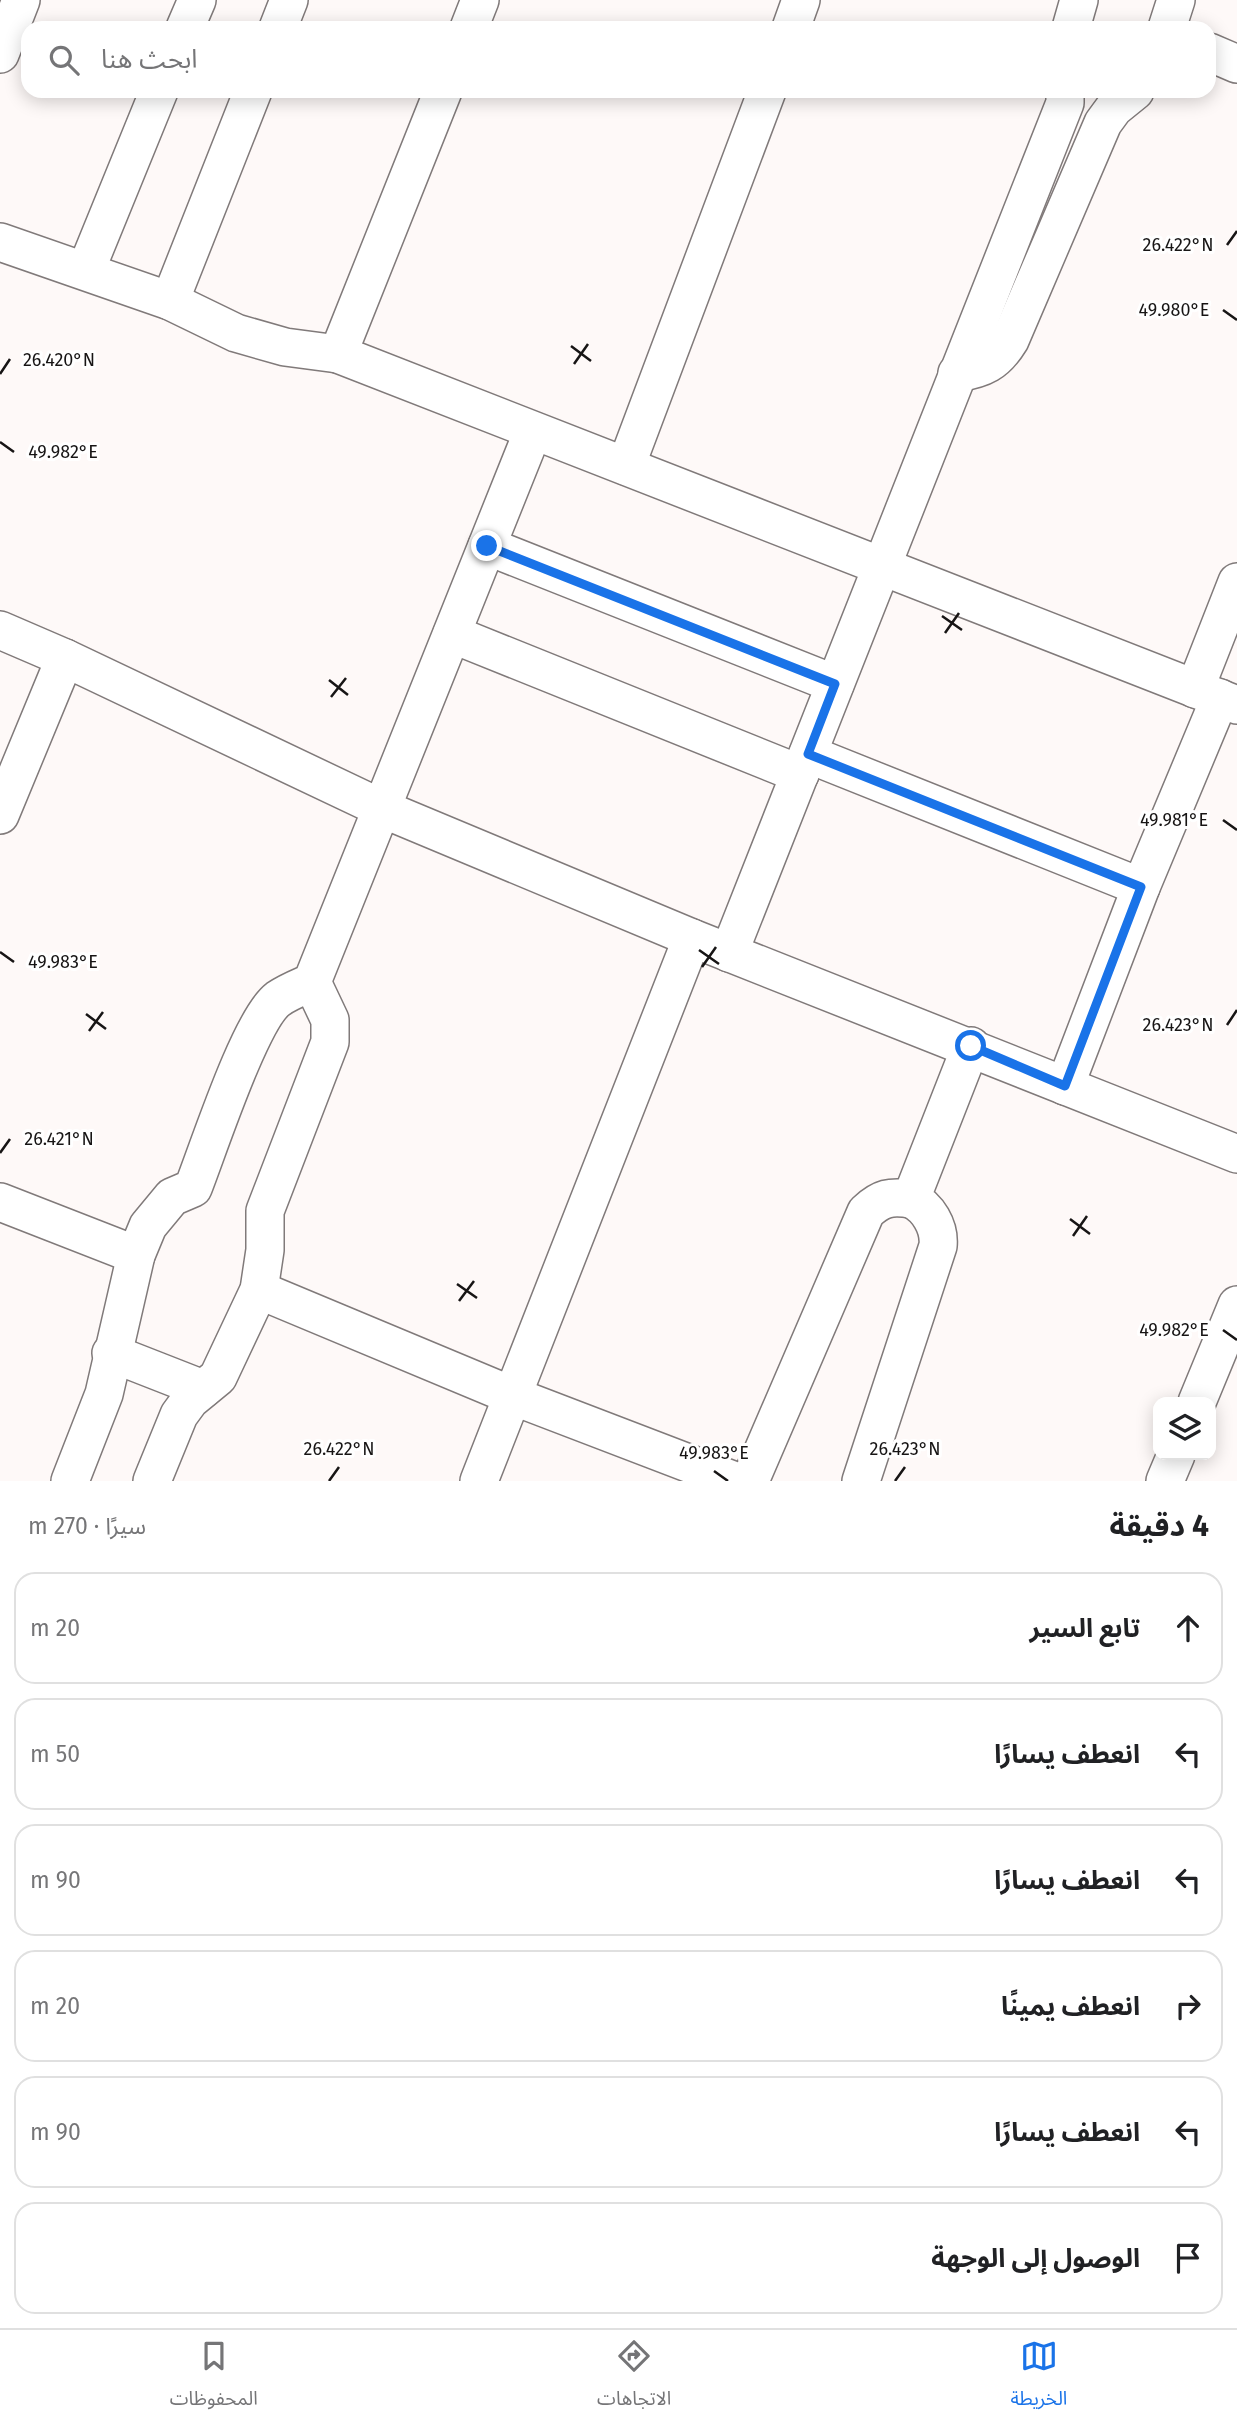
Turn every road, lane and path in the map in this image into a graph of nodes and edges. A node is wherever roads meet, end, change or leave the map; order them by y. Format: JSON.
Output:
{"nodes":[{"id":1,"x":22,"y":0,"type":"edge"},
{"id":2,"x":197,"y":0,"type":"edge"},
{"id":3,"x":289,"y":0,"type":"edge"},
{"id":4,"x":480,"y":0,"type":"edge"},
{"id":5,"x":801,"y":0,"type":"edge"},
{"id":6,"x":1176,"y":0,"type":"edge"},
{"id":7,"x":188,"y":21,"type":"edge"},
{"id":8,"x":281,"y":21,"type":"edge"},
{"id":9,"x":471,"y":21,"type":"edge"},
{"id":10,"x":794,"y":21,"type":"edge"},
{"id":11,"x":1169,"y":21,"type":"edge"},
{"id":12,"x":0,"y":54,"type":"edge"},
{"id":13,"x":1216,"y":55,"type":"edge"},
{"id":14,"x":1237,"y":64,"type":"edge"},
{"id":15,"x":156,"y":98,"type":"edge"},
{"id":16,"x":250,"y":98,"type":"edge"},
{"id":17,"x":440,"y":98,"type":"edge"},
{"id":18,"x":764,"y":98,"type":"edge"},
{"id":19,"x":1065,"y":98,"type":"edge"},
{"id":20,"x":1066,"y":98,"type":"edge"},
{"id":21,"x":1126,"y":98,"type":"edge"},
{"id":22,"x":1103,"y":123,"type":"junction"},
{"id":23,"x":0,"y":242,"type":"edge"},
{"id":24,"x":86,"y":270,"type":"junction"},
{"id":25,"x":170,"y":301,"type":"junction"},
{"id":26,"x":338,"y":354,"type":"junction"},
{"id":27,"x":957,"y":373,"type":"junction"},
{"id":28,"x":533,"y":430,"type":"junction"},
{"id":29,"x":626,"y":466,"type":"junction"},
{"id":30,"x":487,"y":546,"type":"junction"},
{"id":31,"x":881,"y":566,"type":"junction"},
{"id":32,"x":1237,"y":582,"type":"edge"},
{"id":33,"x":0,"y":630,"type":"edge"},
{"id":34,"x":453,"y":634,"type":"junction"},
{"id":35,"x":65,"y":658,"type":"junction"},
{"id":36,"x":835,"y":684,"type":"junction"},
{"id":37,"x":1217,"y":697,"type":"edge"},
{"id":38,"x":804,"y":764,"type":"junction"},
{"id":39,"x":383,"y":809,"type":"junction"},
{"id":40,"x":0,"y":815,"type":"edge"},
{"id":41,"x":1141,"y":887,"type":"junction"},
{"id":42,"x":691,"y":939,"type":"junction"},
{"id":43,"x":729,"y":953,"type":"junction"},
{"id":44,"x":312,"y":982,"type":"junction"},
{"id":45,"x":971,"y":1046,"type":"junction"},
{"id":46,"x":1065,"y":1086,"type":"junction"},
{"id":47,"x":1237,"y":1154,"type":"edge"},
{"id":48,"x":911,"y":1199,"type":"junction"},
{"id":49,"x":0,"y":1202,"type":"edge"},
{"id":50,"x":135,"y":1255,"type":"junction"},
{"id":51,"x":259,"y":1290,"type":"junction"},
{"id":52,"x":1237,"y":1305,"type":"edge"},
{"id":53,"x":111,"y":1353,"type":"junction"},
{"id":54,"x":203,"y":1389,"type":"junction"},
{"id":55,"x":513,"y":1396,"type":"junction"},
{"id":56,"x":1199,"y":1397,"type":"edge"},
{"id":57,"x":1174,"y":1460,"type":"edge"},
{"id":58,"x":70,"y":1481,"type":"edge"},
{"id":59,"x":152,"y":1481,"type":"edge"},
{"id":60,"x":479,"y":1481,"type":"edge"},
{"id":61,"x":735,"y":1481,"type":"edge"},
{"id":62,"x":750,"y":1481,"type":"edge"},
{"id":63,"x":861,"y":1481,"type":"edge"},
{"id":64,"x":1165,"y":1481,"type":"edge"}],
"edges":[{"from":1,"to":12,"type":"street"},
{"from":2,"to":7,"type":"street"},
{"from":3,"to":8,"type":"street"},
{"from":4,"to":9,"type":"street"},
{"from":5,"to":10,"type":"street"},
{"from":6,"to":11,"type":"street"},
{"from":13,"to":14,"type":"street"},
{"from":15,"to":24,"type":"street"},
{"from":16,"to":25,"type":"street"},
{"from":17,"to":26,"type":"street"},
{"from":18,"to":29,"type":"street"},
{"from":19,"to":27,"type":"street"},
{"from":20,"to":22,"type":"street"},
{"from":21,"to":22,"type":"street"},
{"from":22,"to":27,"type":"street"},
{"from":23,"to":24,"type":"street"},
{"from":24,"to":25,"type":"street"},
{"from":25,"to":26,"type":"street"},
{"from":26,"to":28,"type":"street"},
{"from":27,"to":31,"type":"street"},
{"from":28,"to":29,"type":"street"},
{"from":28,"to":30,"type":"street"},
{"from":29,"to":31,"type":"street"},
{"from":30,"to":34,"type":"street"},
{"from":30,"to":36,"type":"street"},
{"from":31,"to":36,"type":"street"},
{"from":31,"to":37,"type":"street"},
{"from":32,"to":37,"type":"street"},
{"from":33,"to":35,"type":"street"},
{"from":34,"to":38,"type":"street"},
{"from":34,"to":39,"type":"street"},
{"from":35,"to":39,"type":"street"},
{"from":35,"to":40,"type":"street"},
{"from":36,"to":38,"type":"street"},
{"from":37,"to":41,"type":"street"},
{"from":38,"to":41,"type":"street"},
{"from":38,"to":43,"type":"street"},
{"from":39,"to":42,"type":"street"},
{"from":39,"to":44,"type":"street"},
{"from":41,"to":46,"type":"street"},
{"from":42,"to":43,"type":"street"},
{"from":42,"to":55,"type":"street"},
{"from":43,"to":45,"type":"street"},
{"from":44,"to":50,"type":"street"},
{"from":44,"to":51,"type":"street"},
{"from":45,"to":46,"type":"street"},
{"from":45,"to":48,"type":"street"},
{"from":46,"to":47,"type":"street"},
{"from":48,"to":62,"type":"street"},
{"from":48,"to":63,"type":"street"},
{"from":49,"to":50,"type":"street"},
{"from":50,"to":53,"type":"street"},
{"from":51,"to":54,"type":"street"},
{"from":51,"to":55,"type":"street"},
{"from":52,"to":56,"type":"street"},
{"from":53,"to":54,"type":"street"},
{"from":53,"to":58,"type":"street"},
{"from":54,"to":59,"type":"street"},
{"from":55,"to":60,"type":"street"},
{"from":55,"to":61,"type":"street"},
{"from":57,"to":64,"type":"street"}]}
